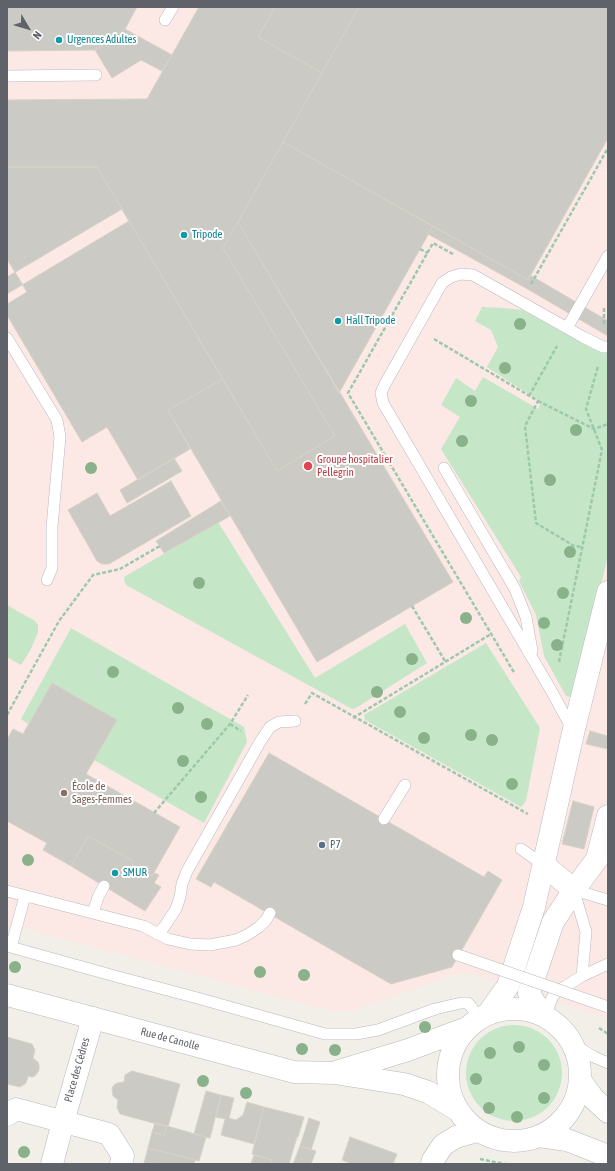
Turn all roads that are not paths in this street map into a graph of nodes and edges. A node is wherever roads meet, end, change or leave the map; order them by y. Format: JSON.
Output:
{"nodes":[{"id":1,"x":173,"y":7,"type":"edge"},
{"id":2,"x":165,"y":20,"type":"dead end"},
{"id":3,"x":96,"y":75,"type":"dead end"},
{"id":4,"x":7,"y":76,"type":"edge"},
{"id":5,"x":608,"y":256,"type":"edge"},
{"id":6,"x":567,"y":328,"type":"junction"},
{"id":7,"x":7,"y":338,"type":"edge"},
{"id":8,"x":606,"y":347,"type":"edge"},
{"id":9,"x":444,"y":468,"type":"dead end"},
{"id":10,"x":47,"y":580,"type":"dead end"},
{"id":11,"x":608,"y":592,"type":"edge"},
{"id":12,"x":533,"y":659,"type":"junction"},
{"id":13,"x":295,"y":721,"type":"road end"},
{"id":14,"x":573,"y":733,"type":"junction"},
{"id":15,"x":405,"y":785,"type":"dead end"},
{"id":16,"x":608,"y":816,"type":"edge"},
{"id":17,"x":384,"y":819,"type":"dead end"},
{"id":18,"x":521,"y":849,"type":"dead end"},
{"id":19,"x":602,"y":862,"type":"edge"},
{"id":20,"x":544,"y":865,"type":"junction"},
{"id":21,"x":104,"y":886,"type":"dead end"},
{"id":22,"x":574,"y":890,"type":"junction"},
{"id":23,"x":7,"y":891,"type":"edge"},
{"id":24,"x":25,"y":896,"type":"junction"},
{"id":25,"x":608,"y":900,"type":"edge"},
{"id":26,"x":93,"y":913,"type":"junction"},
{"id":27,"x":270,"y":914,"type":"dead end"},
{"id":28,"x":157,"y":934,"type":"junction"},
{"id":29,"x":9,"y":946,"type":"edge"},
{"id":30,"x":458,"y":955,"type":"dead end"},
{"id":31,"x":608,"y":964,"type":"edge"},
{"id":32,"x":582,"y":976,"type":"junction"},
{"id":33,"x":7,"y":995,"type":"edge"},
{"id":34,"x":608,"y":1007,"type":"edge"},
{"id":35,"x":546,"y":1016,"type":"junction"},
{"id":36,"x":93,"y":1018,"type":"junction"},
{"id":37,"x":478,"y":1020,"type":"junction"},
{"id":38,"x":573,"y":1044,"type":"junction"},
{"id":39,"x":608,"y":1063,"type":"edge"},
{"id":40,"x":334,"y":1073,"type":"junction"},
{"id":41,"x":580,"y":1080,"type":"junction"},
{"id":42,"x":456,"y":1110,"type":"junction"},
{"id":43,"x":608,"y":1112,"type":"edge"},
{"id":44,"x":7,"y":1115,"type":"edge"},
{"id":45,"x":63,"y":1122,"type":"junction"},
{"id":46,"x":477,"y":1131,"type":"junction"},
{"id":47,"x":539,"y":1136,"type":"junction"},
{"id":48,"x":608,"y":1156,"type":"edge"},
{"id":49,"x":52,"y":1164,"type":"edge"},
{"id":50,"x":121,"y":1164,"type":"edge"},
{"id":51,"x":432,"y":1164,"type":"edge"}],
"edges":[{"from":1,"to":2,"type":"lane"},
{"from":3,"to":4,"type":"lane"},
{"from":5,"to":6,"type":"lane"},
{"from":6,"to":8,"type":"lane"},
{"from":6,"to":12,"type":"lane"},
{"from":7,"to":10,"type":"lane"},
{"from":9,"to":12,"type":"lane"},
{"from":11,"to":14,"type":"street"},
{"from":12,"to":14,"type":"lane"},
{"from":13,"to":28,"type":"lane"},
{"from":14,"to":20,"type":"street"},
{"from":15,"to":17,"type":"lane"},
{"from":16,"to":19,"type":"street"},
{"from":18,"to":20,"type":"lane"},
{"from":19,"to":22,"type":"street"},
{"from":20,"to":22,"type":"street"},
{"from":20,"to":37,"type":"street"},
{"from":21,"to":26,"type":"lane"},
{"from":22,"to":25,"type":"lane"},
{"from":22,"to":32,"type":"lane"},
{"from":22,"to":35,"type":"street"},
{"from":23,"to":24,"type":"lane"},
{"from":24,"to":26,"type":"lane"},
{"from":24,"to":29,"type":"lane"},
{"from":26,"to":28,"type":"lane"},
{"from":27,"to":28,"type":"lane"},
{"from":29,"to":37,"type":"lane"},
{"from":30,"to":34,"type":"lane","bridge":true},
{"from":31,"to":32,"type":"lane"},
{"from":32,"to":35,"type":"lane"},
{"from":33,"to":36,"type":"street","name":"Rue de Canolle"},
{"from":35,"to":37,"type":"street"},
{"from":35,"to":38,"type":"street"},
{"from":36,"to":40,"type":"street","name":"Rue de Canolle"},
{"from":36,"to":45,"type":"street","name":"Place des Cèdres"},
{"from":37,"to":40,"type":"street","name":"Rue de Canolle"},
{"from":37,"to":42,"type":"street"},
{"from":38,"to":39,"type":"lane"},
{"from":38,"to":41,"type":"street"},
{"from":40,"to":42,"type":"street","name":"Rue de Canolle"},
{"from":41,"to":43,"type":"street"},
{"from":41,"to":47,"type":"street"},
{"from":42,"to":46,"type":"street"},
{"from":44,"to":45,"type":"street"},
{"from":45,"to":49,"type":"street","name":"Place des Cèdres"},
{"from":45,"to":50,"type":"street"},
{"from":46,"to":47,"type":"street"},
{"from":46,"to":51,"type":"street"},
{"from":47,"to":48,"type":"street"}]}
